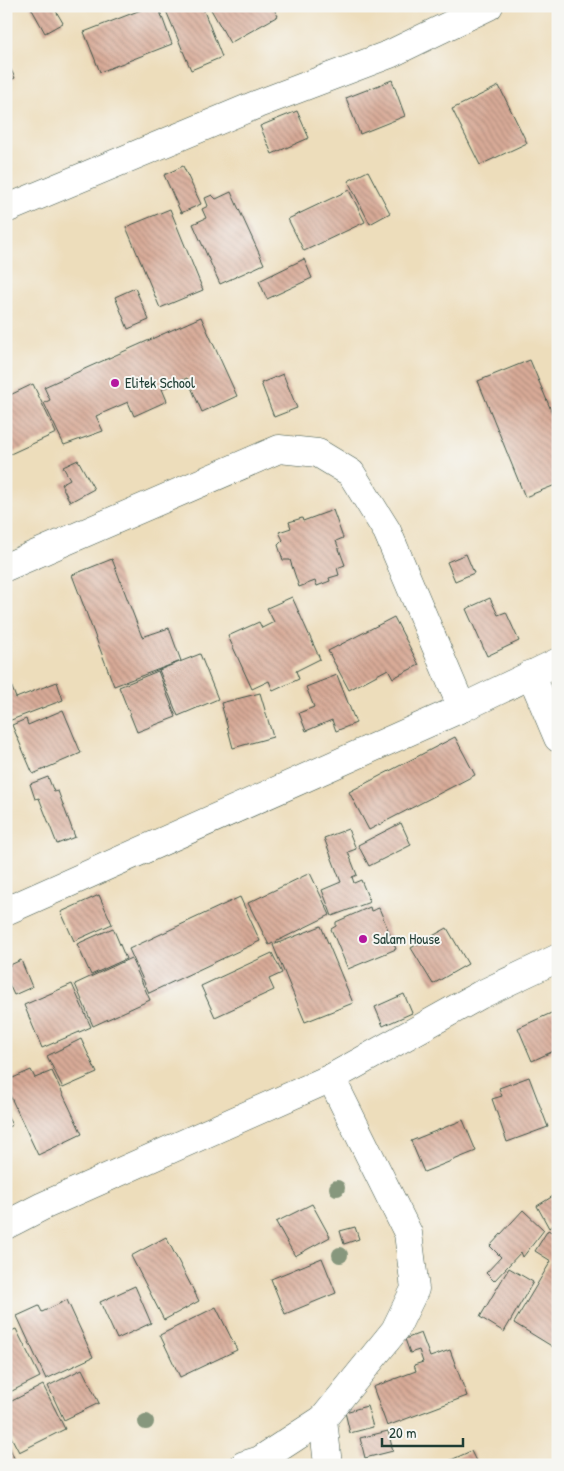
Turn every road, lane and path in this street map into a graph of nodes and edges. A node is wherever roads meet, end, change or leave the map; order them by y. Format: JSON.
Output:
{"nodes":[{"id":1,"x":489,"y":6,"type":"edge"},
{"id":2,"x":6,"y":209,"type":"edge"},
{"id":3,"x":6,"y":567,"type":"edge"},
{"id":4,"x":558,"y":662,"type":"edge"},
{"id":5,"x":531,"y":674,"type":"junction"},
{"id":6,"x":462,"y":708,"type":"junction"},
{"id":7,"x":558,"y":738,"type":"edge"},
{"id":8,"x":6,"y":911,"type":"edge"},
{"id":9,"x":558,"y":958,"type":"edge"},
{"id":10,"x":331,"y":1078,"type":"junction"},
{"id":11,"x":6,"y":1224,"type":"edge"},
{"id":12,"x":323,"y":1419,"type":"junction"},
{"id":13,"x":244,"y":1465,"type":"edge"},
{"id":14,"x":328,"y":1465,"type":"edge"}],
"edges":[{"from":1,"to":2,"type":"street"},
{"from":3,"to":6,"type":"street"},
{"from":4,"to":5,"type":"street"},
{"from":5,"to":6,"type":"street"},
{"from":5,"to":7,"type":"street"},
{"from":6,"to":8,"type":"street"},
{"from":9,"to":10,"type":"street"},
{"from":10,"to":11,"type":"street"},
{"from":10,"to":12,"type":"street"},
{"from":12,"to":13,"type":"street"},
{"from":12,"to":14,"type":"street"}]}
